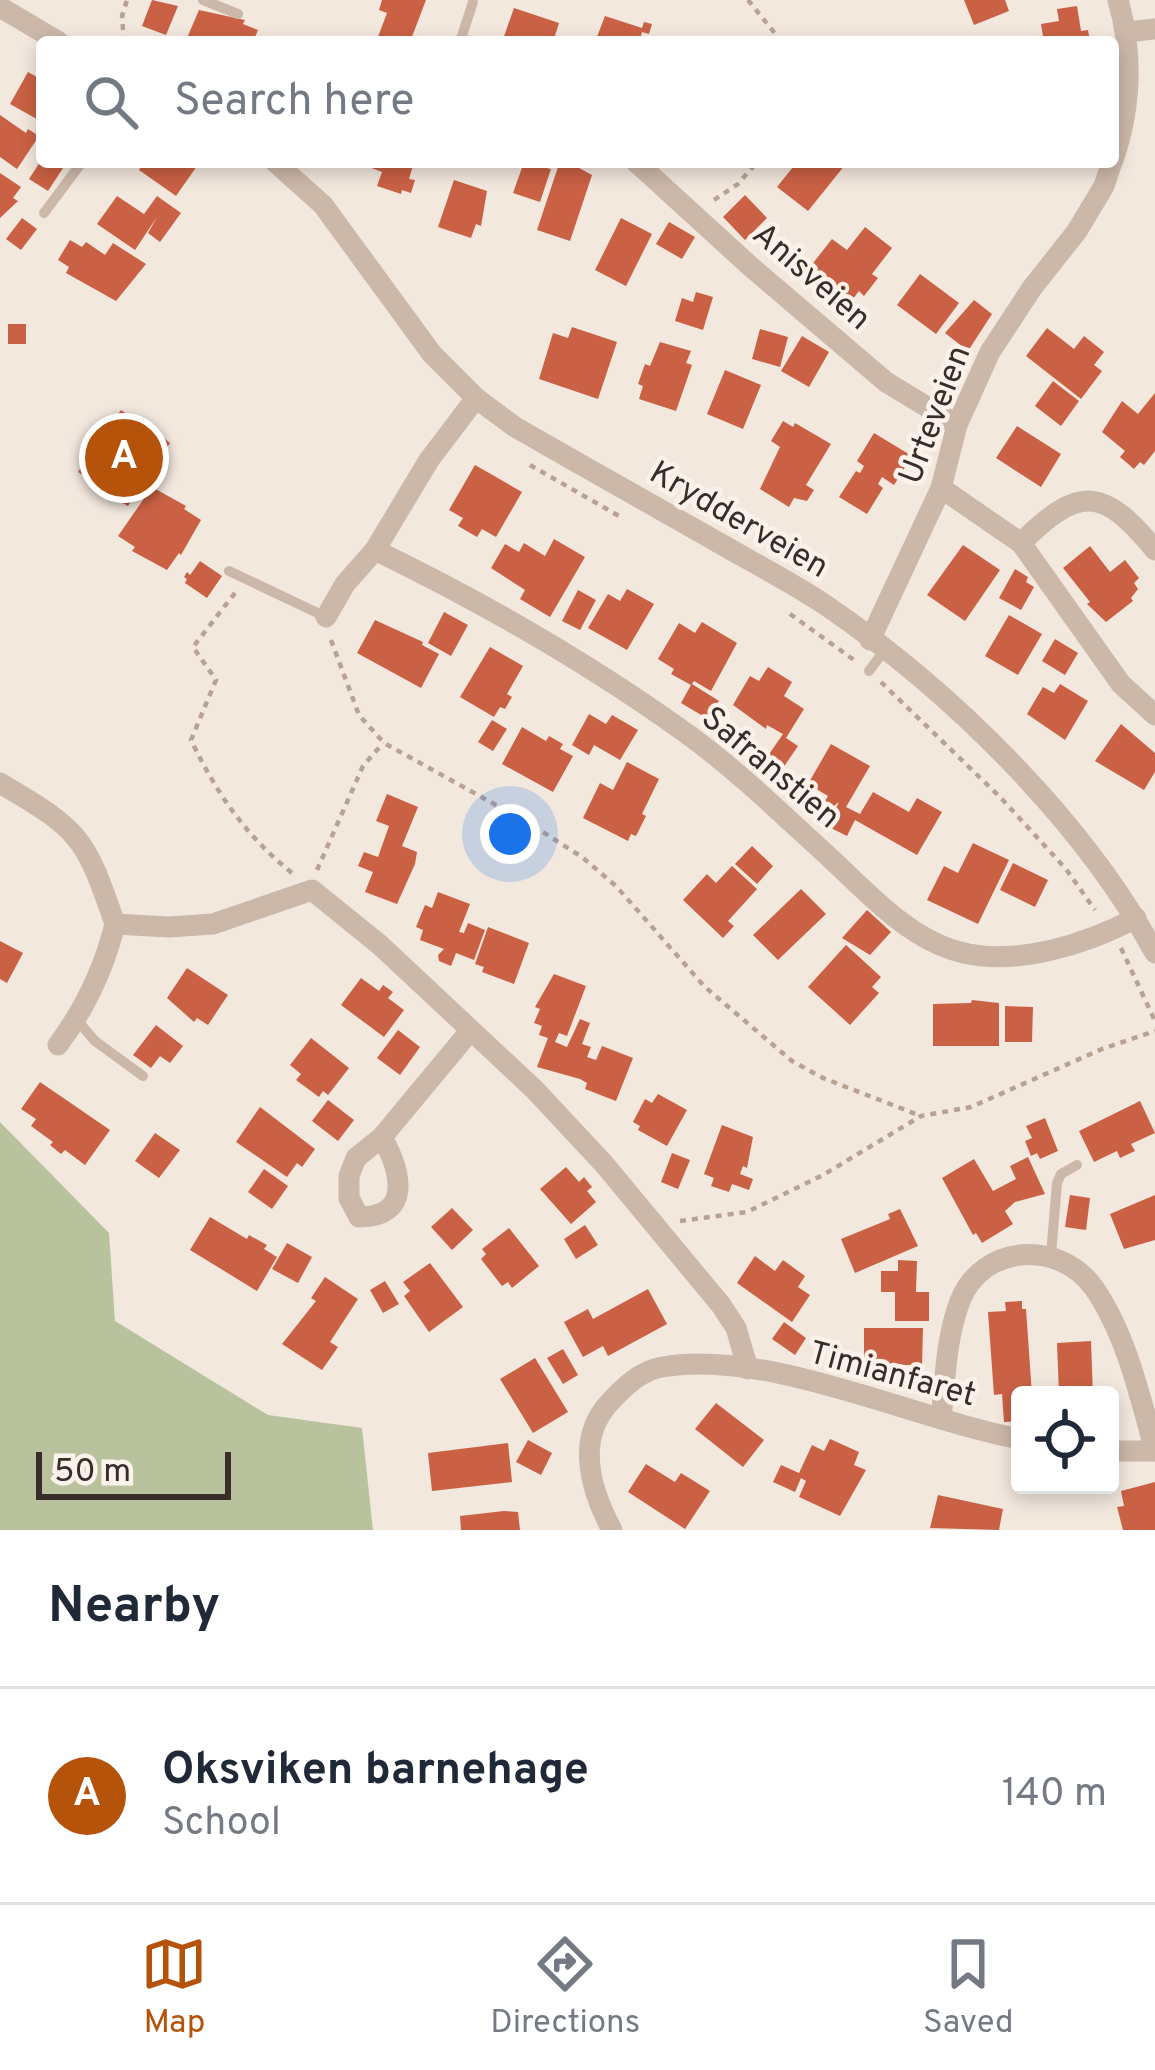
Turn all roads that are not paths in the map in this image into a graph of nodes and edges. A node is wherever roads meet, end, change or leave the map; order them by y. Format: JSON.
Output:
{"nodes":[{"id":1,"x":202,"y":0,"type":"edge"},
{"id":2,"x":1118,"y":0,"type":"edge"},
{"id":3,"x":473,"y":2,"type":"edge"},
{"id":4,"x":0,"y":8,"type":"edge"},
{"id":5,"x":238,"y":14,"type":"dead end"},
{"id":6,"x":1155,"y":29,"type":"edge"},
{"id":7,"x":1127,"y":32,"type":"junction"},
{"id":8,"x":49,"y":36,"type":"edge"},
{"id":9,"x":462,"y":36,"type":"edge"},
{"id":10,"x":1119,"y":140,"type":"edge"},
{"id":11,"x":78,"y":168,"type":"edge"},
{"id":12,"x":282,"y":168,"type":"edge"},
{"id":13,"x":643,"y":168,"type":"edge"},
{"id":14,"x":1111,"y":168,"type":"edge"},
{"id":15,"x":44,"y":213,"type":"dead end"},
{"id":16,"x":476,"y":398,"type":"junction"},
{"id":17,"x":957,"y":425,"type":"junction"},
{"id":18,"x":940,"y":488,"type":"junction"},
{"id":19,"x":1021,"y":543,"type":"junction"},
{"id":20,"x":375,"y":550,"type":"junction"},
{"id":21,"x":1155,"y":550,"type":"edge"},
{"id":22,"x":229,"y":571,"type":"dead end"},
{"id":23,"x":326,"y":617,"type":"joint"},
{"id":24,"x":877,"y":645,"type":"junction"},
{"id":25,"x":869,"y":671,"type":"road end"},
{"id":26,"x":1155,"y":715,"type":"edge"},
{"id":27,"x":0,"y":783,"type":"edge"},
{"id":28,"x":1136,"y":918,"type":"junction"},
{"id":29,"x":115,"y":924,"type":"junction"},
{"id":30,"x":1155,"y":952,"type":"edge"},
{"id":31,"x":76,"y":1020,"type":"junction"},
{"id":32,"x":470,"y":1031,"type":"junction"},
{"id":33,"x":58,"y":1045,"type":"dead end"},
{"id":34,"x":143,"y":1076,"type":"dead end"},
{"id":35,"x":382,"y":1137,"type":"dead end"},
{"id":36,"x":1077,"y":1165,"type":"dead end"},
{"id":37,"x":1051,"y":1255,"type":"junction"},
{"id":38,"x":748,"y":1369,"type":"junction"},
{"id":39,"x":941,"y":1419,"type":"junction"},
{"id":40,"x":1011,"y":1437,"type":"edge"},
{"id":41,"x":1119,"y":1451,"type":"edge"},
{"id":42,"x":1155,"y":1451,"type":"edge"},
{"id":43,"x":612,"y":1530,"type":"edge"}],
"edges":[{"from":1,"to":5,"type":"lane"},
{"from":2,"to":7,"type":"street","name":"Urteveien"},
{"from":3,"to":9,"type":"lane"},
{"from":4,"to":8,"type":"street"},
{"from":6,"to":7,"type":"street"},
{"from":7,"to":10,"type":"street","name":"Urteveien"},
{"from":11,"to":15,"type":"lane"},
{"from":12,"to":16,"type":"street","name":"Krydderveien"},
{"from":13,"to":17,"type":"street","name":"Anisveien"},
{"from":14,"to":17,"type":"street","name":"Urteveien"},
{"from":16,"to":20,"type":"street"},
{"from":16,"to":24,"type":"street","name":"Krydderveien"},
{"from":17,"to":18,"type":"street","name":"Urteveien"},
{"from":18,"to":19,"type":"street"},
{"from":18,"to":24,"type":"street","name":"Urteveien"},
{"from":19,"to":21,"type":"street"},
{"from":19,"to":26,"type":"street"},
{"from":20,"to":23,"type":"street"},
{"from":20,"to":28,"type":"street","name":"Safranstien"},
{"from":22,"to":23,"type":"lane"},
{"from":24,"to":25,"type":"lane"},
{"from":24,"to":28,"type":"street","name":"Krydderveien"},
{"from":27,"to":29,"type":"street"},
{"from":28,"to":30,"type":"street","name":"Krydderveien"},
{"from":29,"to":31,"type":"street"},
{"from":29,"to":32,"type":"street"},
{"from":31,"to":33,"type":"street"},
{"from":31,"to":34,"type":"lane"},
{"from":32,"to":35,"type":"street"},
{"from":32,"to":38,"type":"street"},
{"from":36,"to":37,"type":"lane"},
{"from":37,"to":39,"type":"street"},
{"from":37,"to":42,"type":"street"},
{"from":38,"to":39,"type":"street","name":"Timianfaret"},
{"from":38,"to":43,"type":"street","name":"Timianfaret"},
{"from":39,"to":40,"type":"street","name":"Timianfaret"},
{"from":41,"to":42,"type":"street"}]}
